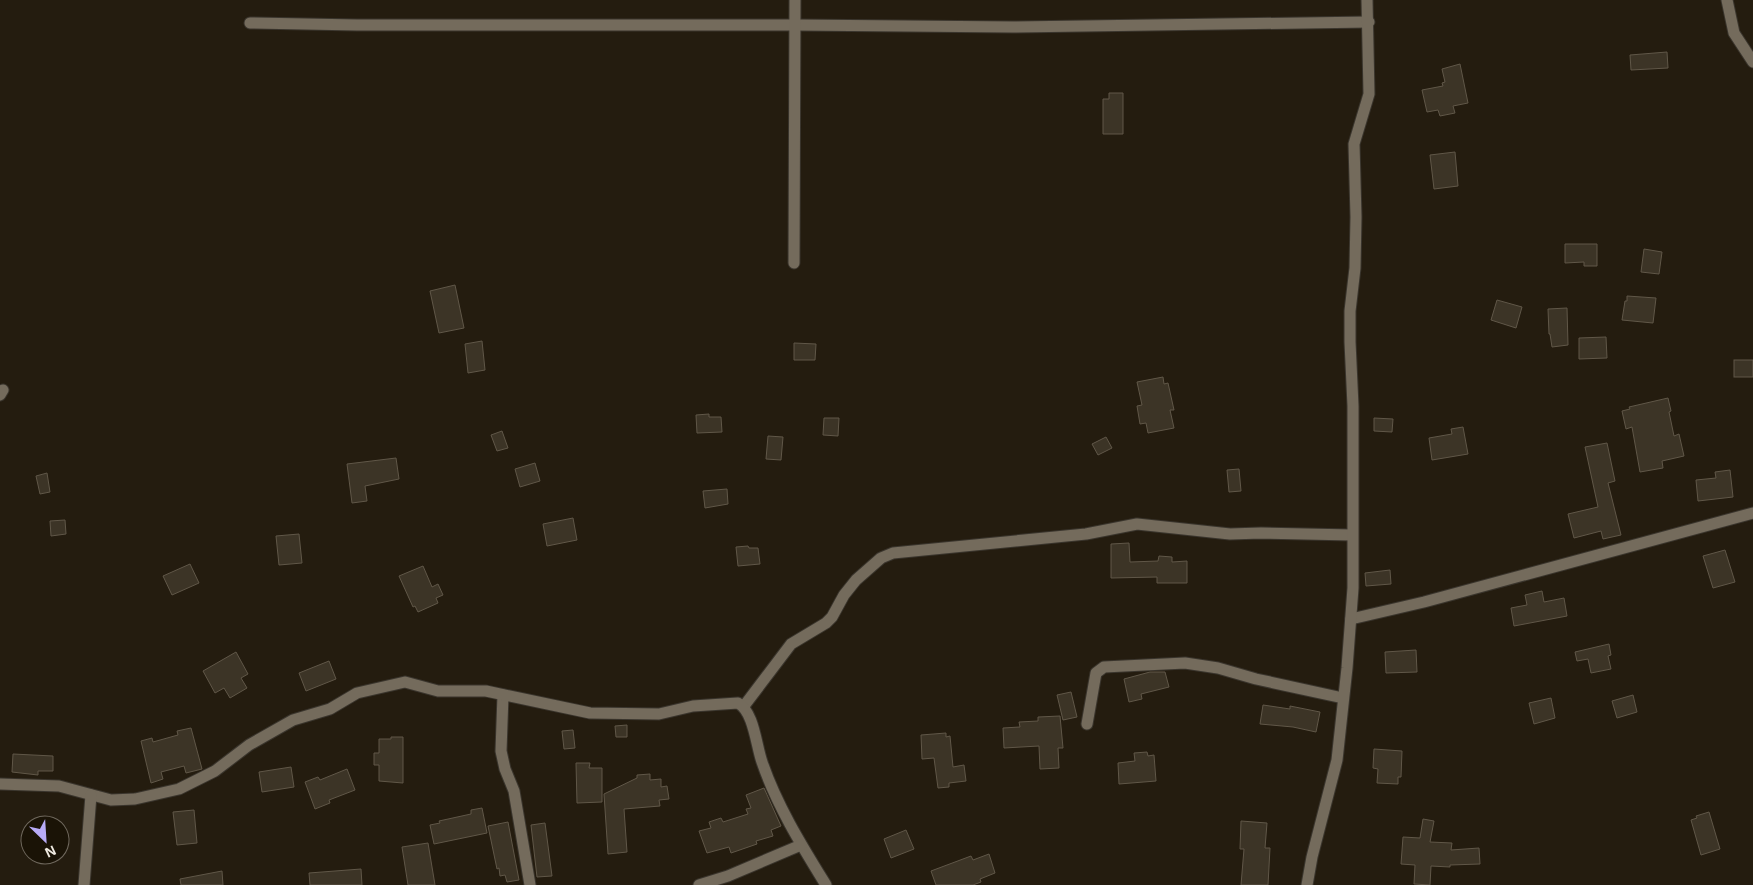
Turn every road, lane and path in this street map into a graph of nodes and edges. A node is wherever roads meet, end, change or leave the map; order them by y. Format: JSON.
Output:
{"nodes":[{"id":1,"x":795,"y":0,"type":"edge"},
{"id":2,"x":1367,"y":0,"type":"edge"},
{"id":3,"x":1727,"y":0,"type":"edge"},
{"id":4,"x":1369,"y":22,"type":"junction"},
{"id":5,"x":250,"y":23,"type":"dead end"},
{"id":6,"x":796,"y":25,"type":"junction"},
{"id":7,"x":1753,"y":62,"type":"edge"},
{"id":8,"x":794,"y":263,"type":"dead end"},
{"id":9,"x":1753,"y":513,"type":"edge"},
{"id":10,"x":1352,"y":535,"type":"junction"},
{"id":11,"x":1350,"y":619,"type":"junction"},
{"id":12,"x":503,"y":695,"type":"junction"},
{"id":13,"x":1343,"y":698,"type":"junction"},
{"id":14,"x":744,"y":706,"type":"junction"},
{"id":15,"x":1087,"y":724,"type":"dead end"},
{"id":16,"x":0,"y":784,"type":"edge"},
{"id":17,"x":92,"y":795,"type":"junction"},
{"id":18,"x":801,"y":845,"type":"junction"},
{"id":19,"x":84,"y":885,"type":"edge"},
{"id":20,"x":530,"y":885,"type":"edge"},
{"id":21,"x":699,"y":885,"type":"edge"},
{"id":22,"x":826,"y":885,"type":"edge"},
{"id":23,"x":1307,"y":885,"type":"edge"}],
"edges":[{"from":1,"to":6,"type":"street"},
{"from":2,"to":4,"type":"street"},
{"from":3,"to":7,"type":"street"},
{"from":4,"to":6,"type":"street"},
{"from":4,"to":10,"type":"street"},
{"from":5,"to":6,"type":"street"},
{"from":6,"to":8,"type":"street"},
{"from":9,"to":11,"type":"street"},
{"from":10,"to":11,"type":"street"},
{"from":10,"to":14,"type":"street"},
{"from":11,"to":13,"type":"street"},
{"from":12,"to":14,"type":"street"},
{"from":12,"to":17,"type":"street"},
{"from":12,"to":20,"type":"street"},
{"from":13,"to":15,"type":"street"},
{"from":13,"to":23,"type":"street"},
{"from":14,"to":18,"type":"street"},
{"from":16,"to":17,"type":"street"},
{"from":17,"to":19,"type":"street"},
{"from":18,"to":21,"type":"street"},
{"from":18,"to":22,"type":"street"}]}
